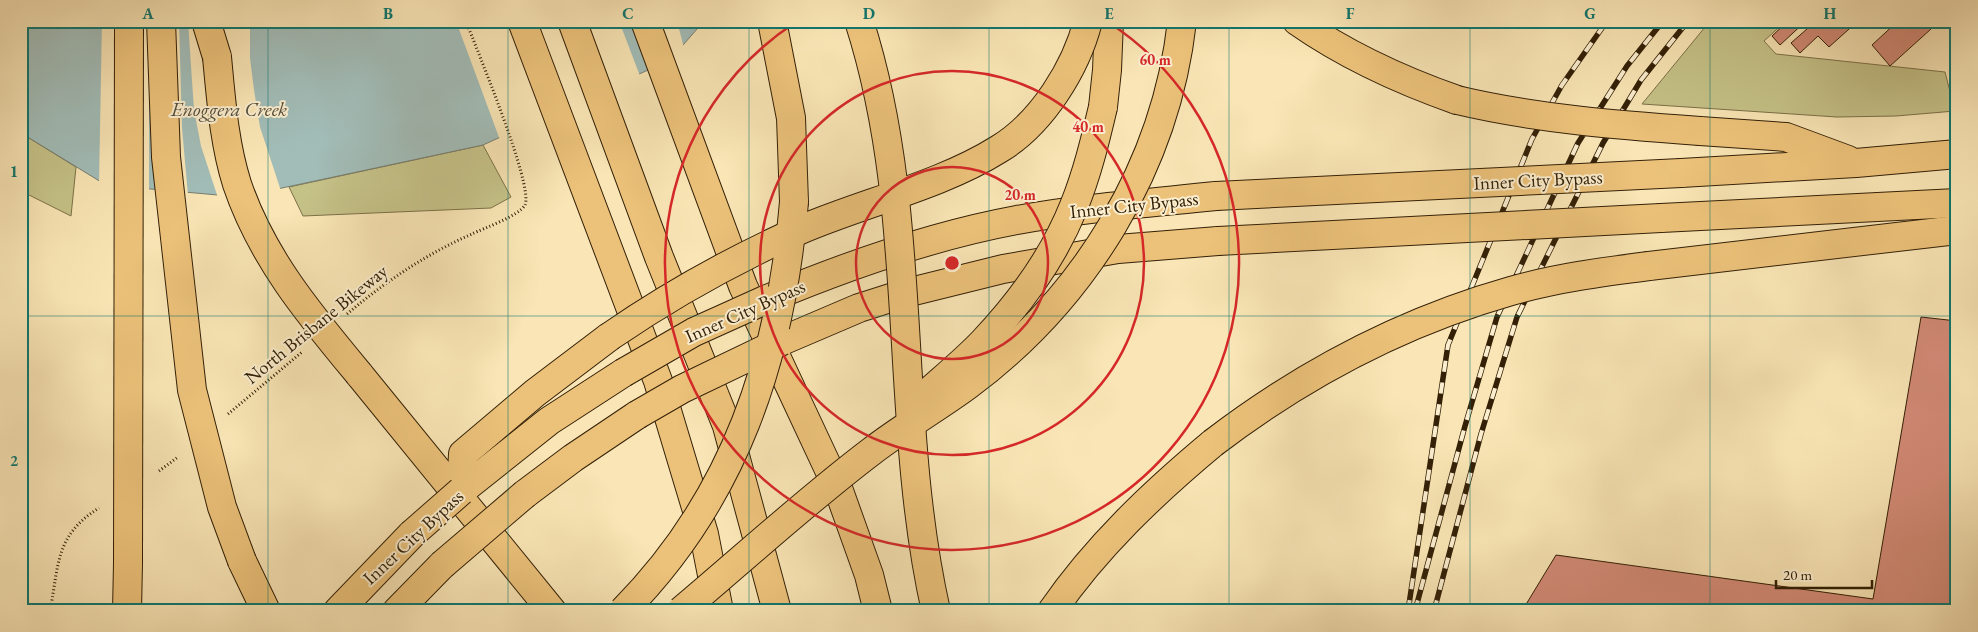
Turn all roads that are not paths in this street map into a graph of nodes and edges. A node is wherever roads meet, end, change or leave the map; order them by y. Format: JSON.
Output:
{"nodes":[{"id":1,"x":129,"y":21,"type":"edge"},
{"id":2,"x":161,"y":21,"type":"edge"},
{"id":3,"x":206,"y":21,"type":"edge"},
{"id":4,"x":223,"y":21,"type":"edge"},
{"id":5,"x":522,"y":21,"type":"edge"},
{"id":6,"x":572,"y":21,"type":"edge"},
{"id":7,"x":645,"y":21,"type":"edge"},
{"id":8,"x":772,"y":21,"type":"edge"},
{"id":9,"x":859,"y":21,"type":"edge"},
{"id":10,"x":1088,"y":21,"type":"edge"},
{"id":11,"x":1109,"y":21,"type":"edge"},
{"id":12,"x":1182,"y":21,"type":"edge"},
{"id":13,"x":1297,"y":21,"type":"edge"},
{"id":14,"x":217,"y":56,"type":"junction"},
{"id":15,"x":1957,"y":154,"type":"edge"},
{"id":16,"x":1856,"y":163,"type":"junction"},
{"id":17,"x":1957,"y":203,"type":"edge"},
{"id":18,"x":1957,"y":230,"type":"edge"},
{"id":19,"x":872,"y":451,"type":"junction"},
{"id":20,"x":461,"y":491,"type":"junction"},
{"id":21,"x":127,"y":611,"type":"edge"},
{"id":22,"x":266,"y":611,"type":"edge"},
{"id":23,"x":338,"y":611,"type":"edge"},
{"id":24,"x":397,"y":611,"type":"edge"},
{"id":25,"x":552,"y":611,"type":"edge"},
{"id":26,"x":622,"y":611,"type":"edge"},
{"id":27,"x":681,"y":611,"type":"edge"},
{"id":28,"x":719,"y":611,"type":"edge"},
{"id":29,"x":776,"y":611,"type":"edge"},
{"id":30,"x":878,"y":611,"type":"edge"},
{"id":31,"x":936,"y":611,"type":"edge"},
{"id":32,"x":1052,"y":611,"type":"edge"}],
"edges":[{"from":1,"to":21,"type":"highway","bridge":true},
{"from":2,"to":22,"type":"highway","bridge":true},
{"from":3,"to":14,"type":"highway"},
{"from":4,"to":14,"type":"highway"},
{"from":5,"to":28,"type":"highway"},
{"from":6,"to":29,"type":"highway"},
{"from":7,"to":30,"type":"highway"},
{"from":8,"to":26,"type":"highway","bridge":true},
{"from":9,"to":31,"type":"highway","bridge":true},
{"from":10,"to":20,"type":"highway","bridge":true},
{"from":11,"to":19,"type":"highway","bridge":true},
{"from":12,"to":19,"type":"highway","bridge":true},
{"from":13,"to":16,"type":"highway","bridge":true},
{"from":14,"to":25,"type":"highway","bridge":true},
{"from":15,"to":16,"type":"highway","name":"Inner City Bypass"},
{"from":16,"to":20,"type":"highway","name":"Inner City Bypass","bridge":true},
{"from":17,"to":24,"type":"highway","bridge":true},
{"from":18,"to":32,"type":"highway","bridge":true},
{"from":19,"to":27,"type":"highway","bridge":true},
{"from":20,"to":23,"type":"highway","name":"Inner City Bypass","bridge":true}]}
